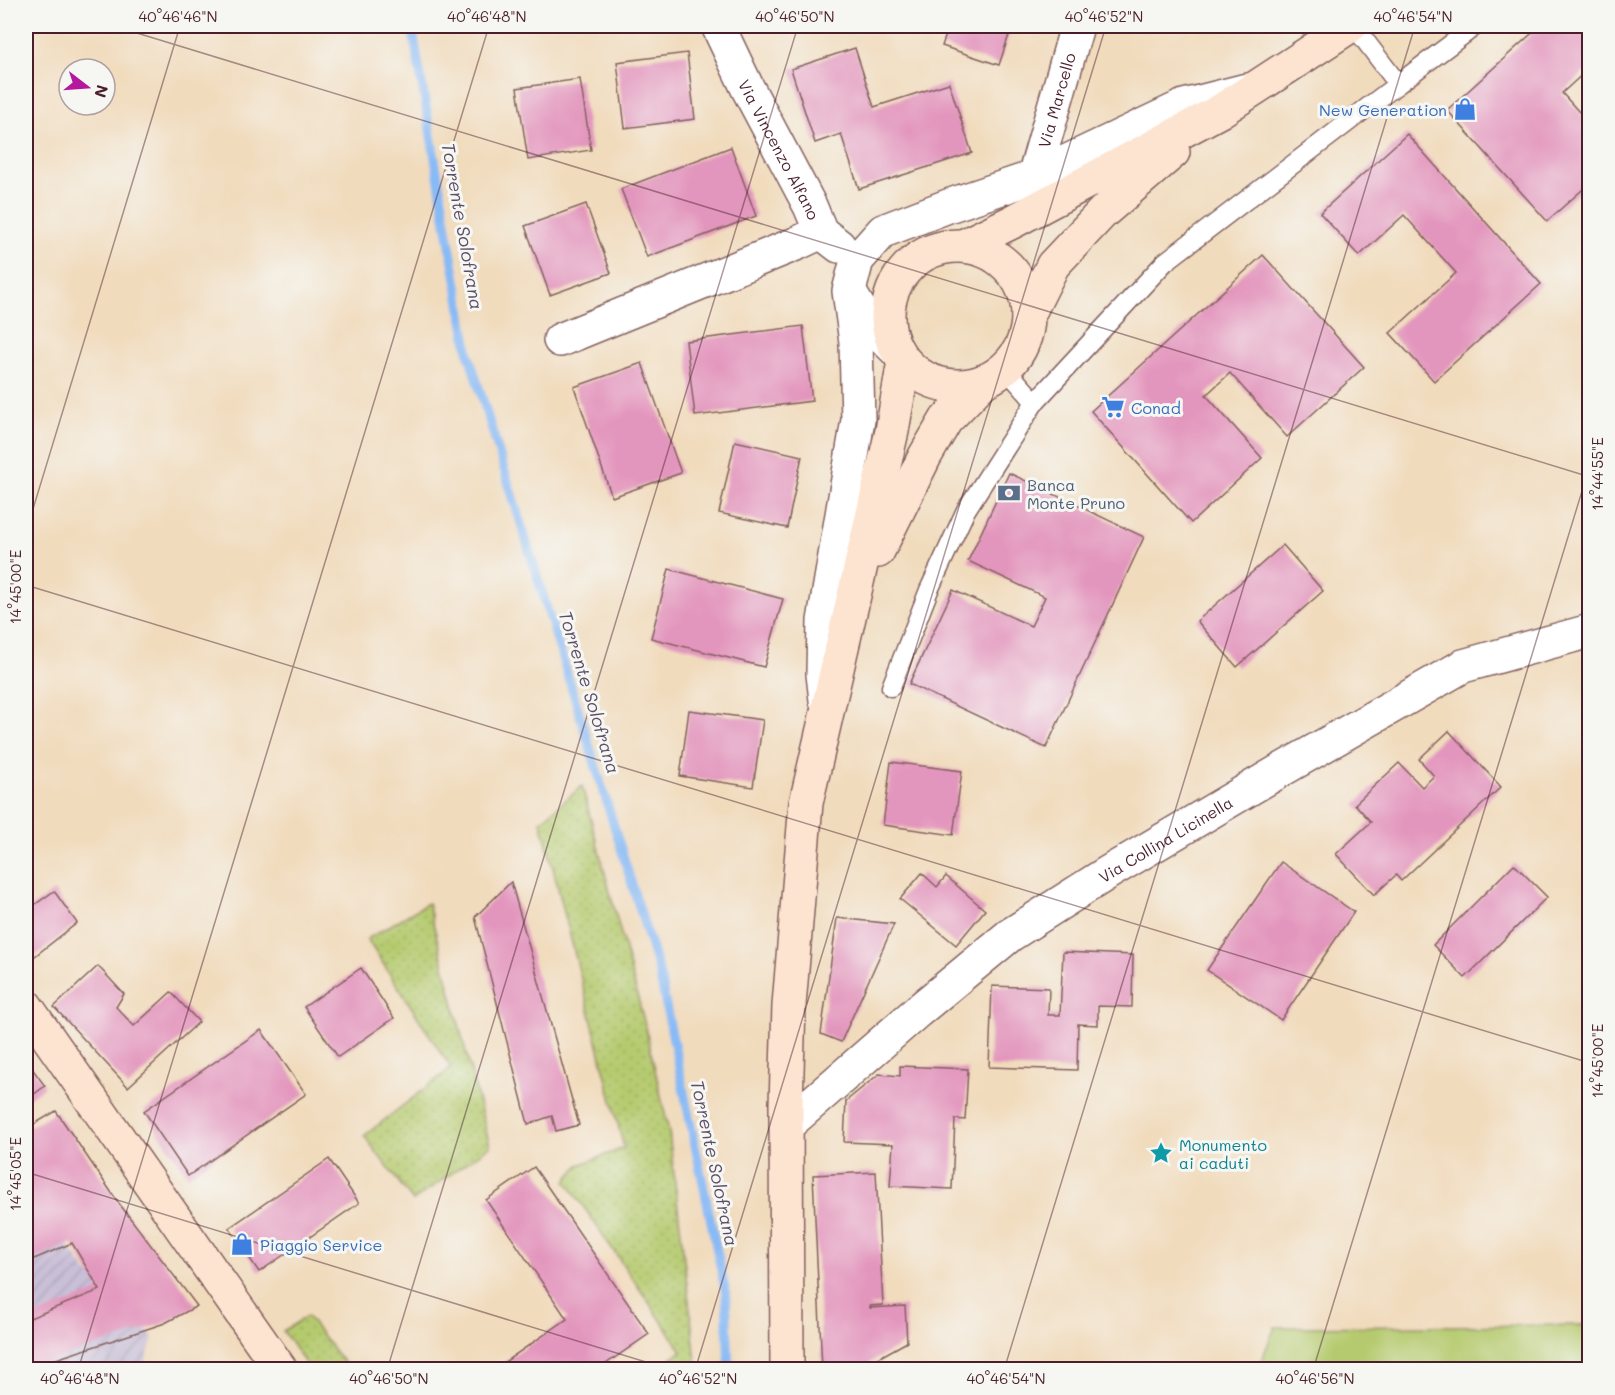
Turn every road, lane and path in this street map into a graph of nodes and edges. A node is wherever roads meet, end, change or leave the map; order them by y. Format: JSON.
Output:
{"nodes":[{"id":1,"x":718,"y":26,"type":"edge"},
{"id":2,"x":1077,"y":26,"type":"edge"},
{"id":3,"x":1352,"y":26,"type":"edge"},
{"id":4,"x":1475,"y":26,"type":"edge"},
{"id":5,"x":1398,"y":84,"type":"junction"},
{"id":6,"x":1254,"y":89,"type":"junction"},
{"id":7,"x":1220,"y":111,"type":"junction"},
{"id":8,"x":1034,"y":177,"type":"junction"},
{"id":9,"x":948,"y":206,"type":"junction"},
{"id":10,"x":821,"y":232,"type":"junction"},
{"id":11,"x":963,"y":246,"type":"junction"},
{"id":12,"x":857,"y":260,"type":"junction"},
{"id":13,"x":849,"y":291,"type":"junction"},
{"id":14,"x":1028,"y":315,"type":"junction"},
{"id":15,"x":560,"y":340,"type":"dead end"},
{"id":16,"x":900,"y":356,"type":"junction"},
{"id":17,"x":994,"y":375,"type":"junction"},
{"id":18,"x":1035,"y":402,"type":"junction"},
{"id":19,"x":855,"y":599,"type":"junction"},
{"id":20,"x":1590,"y":631,"type":"edge"},
{"id":21,"x":891,"y":687,"type":"dead end"},
{"id":22,"x":827,"y":711,"type":"junction"},
{"id":23,"x":26,"y":1006,"type":"edge"},
{"id":24,"x":786,"y":1125,"type":"junction"},
{"id":25,"x":281,"y":1370,"type":"edge"},
{"id":26,"x":788,"y":1370,"type":"edge"}],
"edges":[{"from":1,"to":10,"type":"street","name":"Via Vincenzo Alfano"},
{"from":2,"to":8,"type":"street","name":"Via Marcello"},
{"from":3,"to":5,"type":"lane"},
{"from":3,"to":6,"type":"main road"},
{"from":4,"to":5,"type":"lane"},
{"from":5,"to":18,"type":"lane"},
{"from":6,"to":7,"type":"main road"},
{"from":6,"to":8,"type":"street"},
{"from":7,"to":11,"type":"main road"},
{"from":7,"to":14,"type":"main road"},
{"from":8,"to":9,"type":"street"},
{"from":9,"to":11,"type":"street"},
{"from":9,"to":12,"type":"street"},
{"from":10,"to":12,"type":"street","name":"Via Vincenzo Alfano"},
{"from":10,"to":15,"type":"street"},
{"from":11,"to":14,"type":"main road"},
{"from":11,"to":16,"type":"main road"},
{"from":12,"to":13,"type":"street"},
{"from":13,"to":16,"type":"street"},
{"from":13,"to":22,"type":"street"},
{"from":14,"to":17,"type":"main road"},
{"from":16,"to":17,"type":"main road"},
{"from":16,"to":19,"type":"main road"},
{"from":17,"to":18,"type":"lane"},
{"from":17,"to":19,"type":"main road"},
{"from":18,"to":21,"type":"lane"},
{"from":19,"to":22,"type":"main road"},
{"from":20,"to":24,"type":"street","name":"Via Collina Licinella"},
{"from":22,"to":24,"type":"main road"},
{"from":23,"to":25,"type":"main road"},
{"from":24,"to":26,"type":"main road"}]}
